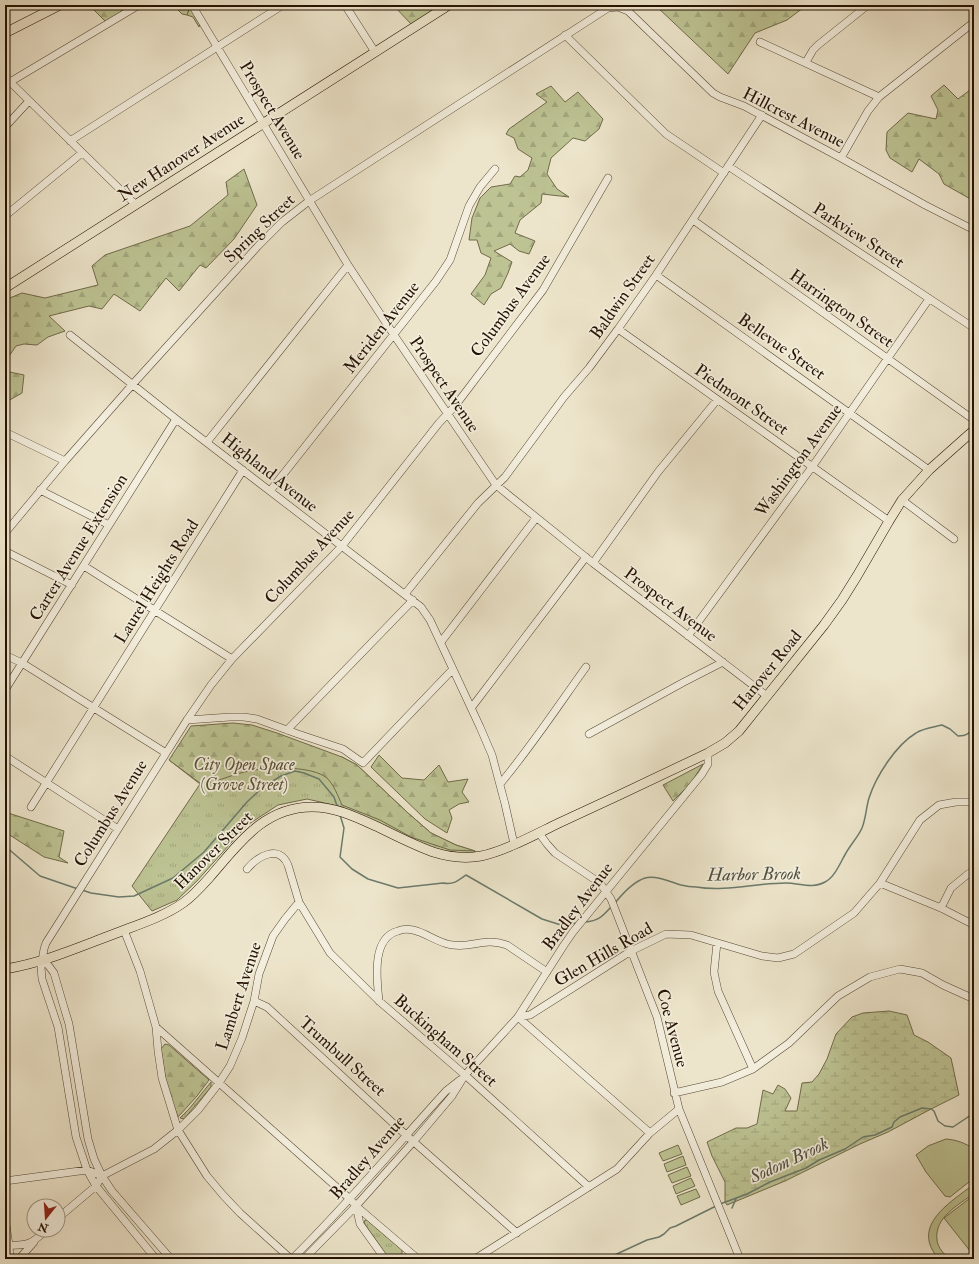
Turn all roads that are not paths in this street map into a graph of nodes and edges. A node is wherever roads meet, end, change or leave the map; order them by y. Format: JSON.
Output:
{"nodes":[{"id":1,"x":60,"y":5,"type":"edge"},
{"id":2,"x":139,"y":5,"type":"edge"},
{"id":3,"x":192,"y":5,"type":"edge"},
{"id":4,"x":283,"y":5,"type":"edge"},
{"id":5,"x":344,"y":5,"type":"edge"},
{"id":6,"x":449,"y":5,"type":"edge"},
{"id":7,"x":868,"y":5,"type":"edge"},
{"id":8,"x":618,"y":7,"type":"joint"},
{"id":9,"x":974,"y":22,"type":"edge"},
{"id":10,"x":5,"y":33,"type":"edge"},
{"id":11,"x":565,"y":35,"type":"junction"},
{"id":12,"x":760,"y":42,"type":"dead end"},
{"id":13,"x":218,"y":47,"type":"junction"},
{"id":14,"x":375,"y":52,"type":"junction"},
{"id":15,"x":806,"y":62,"type":"junction"},
{"id":16,"x":7,"y":80,"type":"edge"},
{"id":17,"x":880,"y":97,"type":"junction"},
{"id":18,"x":29,"y":101,"type":"junction"},
{"id":19,"x":762,"y":115,"type":"junction"},
{"id":20,"x":264,"y":123,"type":"junction"},
{"id":21,"x":5,"y":127,"type":"edge"},
{"id":22,"x":70,"y":141,"type":"junction"},
{"id":23,"x":82,"y":153,"type":"junction"},
{"id":24,"x":841,"y":158,"type":"junction"},
{"id":25,"x":728,"y":166,"type":"junction"},
{"id":26,"x":495,"y":169,"type":"dead end"},
{"id":27,"x":724,"y":173,"type":"junction"},
{"id":28,"x":608,"y":178,"type":"dead end"},
{"id":29,"x":309,"y":201,"type":"junction"},
{"id":30,"x":136,"y":205,"type":"junction"},
{"id":31,"x":5,"y":216,"type":"edge"},
{"id":32,"x":693,"y":220,"type":"junction"},
{"id":33,"x":974,"y":230,"type":"edge"},
{"id":34,"x":348,"y":265,"type":"junction"},
{"id":35,"x":656,"y":275,"type":"junction"},
{"id":36,"x":5,"y":288,"type":"edge"},
{"id":37,"x":929,"y":299,"type":"junction"},
{"id":38,"x":974,"y":328,"type":"edge"},
{"id":39,"x":618,"y":329,"type":"junction"},
{"id":40,"x":70,"y":335,"type":"dead end"},
{"id":41,"x":394,"y":335,"type":"junction"},
{"id":42,"x":888,"y":358,"type":"junction"},
{"id":43,"x":132,"y":385,"type":"junction"},
{"id":44,"x":717,"y":400,"type":"junction"},
{"id":45,"x":850,"y":413,"type":"junction"},
{"id":46,"x":447,"y":414,"type":"junction"},
{"id":47,"x":176,"y":419,"type":"junction"},
{"id":48,"x":974,"y":420,"type":"edge"},
{"id":49,"x":974,"y":430,"type":"edge"},
{"id":50,"x":5,"y":432,"type":"edge"},
{"id":51,"x":206,"y":442,"type":"junction"},
{"id":52,"x":65,"y":461,"type":"junction"},
{"id":53,"x":812,"y":467,"type":"junction"},
{"id":54,"x":243,"y":470,"type":"junction"},
{"id":55,"x":929,"y":470,"type":"junction"},
{"id":56,"x":496,"y":485,"type":"junction"},
{"id":57,"x":40,"y":490,"type":"junction"},
{"id":58,"x":270,"y":491,"type":"junction"},
{"id":59,"x":902,"y":500,"type":"junction"},
{"id":60,"x":536,"y":518,"type":"junction"},
{"id":61,"x":889,"y":521,"type":"junction"},
{"id":62,"x":109,"y":525,"type":"junction"},
{"id":63,"x":5,"y":533,"type":"edge"},
{"id":64,"x":954,"y":538,"type":"dead end"},
{"id":65,"x":342,"y":546,"type":"junction"},
{"id":66,"x":5,"y":551,"type":"edge"},
{"id":67,"x":586,"y":557,"type":"junction"},
{"id":68,"x":593,"y":563,"type":"junction"},
{"id":69,"x":84,"y":566,"type":"junction"},
{"id":70,"x":72,"y":585,"type":"junction"},
{"id":71,"x":405,"y":594,"type":"junction"},
{"id":72,"x":413,"y":600,"type":"junction"},
{"id":73,"x":155,"y":610,"type":"junction"},
{"id":74,"x":688,"y":636,"type":"junction"},
{"id":75,"x":441,"y":642,"type":"junction"},
{"id":76,"x":5,"y":655,"type":"edge"},
{"id":77,"x":232,"y":659,"type":"junction"},
{"id":78,"x":723,"y":662,"type":"junction"},
{"id":79,"x":22,"y":663,"type":"junction"},
{"id":80,"x":586,"y":667,"type":"dead end"},
{"id":81,"x":453,"y":669,"type":"junction"},
{"id":82,"x":5,"y":690,"type":"edge"},
{"id":83,"x":767,"y":696,"type":"junction"},
{"id":84,"x":472,"y":707,"type":"junction"},
{"id":85,"x":94,"y":708,"type":"junction"},
{"id":86,"x":186,"y":720,"type":"junction"},
{"id":87,"x":287,"y":730,"type":"junction"},
{"id":88,"x":589,"y":734,"type":"dead end"},
{"id":89,"x":166,"y":753,"type":"junction"},
{"id":90,"x":708,"y":753,"type":"junction"},
{"id":91,"x":5,"y":756,"type":"edge"},
{"id":92,"x":46,"y":784,"type":"junction"},
{"id":93,"x":500,"y":784,"type":"junction"},
{"id":94,"x":974,"y":802,"type":"edge"},
{"id":95,"x":31,"y":807,"type":"dead end"},
{"id":96,"x":118,"y":829,"type":"junction"},
{"id":97,"x":539,"y":832,"type":"junction"},
{"id":98,"x":514,"y":844,"type":"junction"},
{"id":99,"x":247,"y":869,"type":"dead end"},
{"id":100,"x":974,"y":871,"type":"edge"},
{"id":101,"x":880,"y":883,"type":"junction"},
{"id":102,"x":606,"y":891,"type":"junction"},
{"id":103,"x":299,"y":902,"type":"junction"},
{"id":104,"x":941,"y":908,"type":"junction"},
{"id":105,"x":974,"y":925,"type":"edge"},
{"id":106,"x":124,"y":930,"type":"junction"},
{"id":107,"x":717,"y":943,"type":"junction"},
{"id":108,"x":631,"y":951,"type":"junction"},
{"id":109,"x":42,"y":960,"type":"junction"},
{"id":110,"x":5,"y":969,"type":"edge"},
{"id":111,"x":547,"y":972,"type":"junction"},
{"id":112,"x":974,"y":998,"type":"edge"},
{"id":113,"x":254,"y":1001,"type":"junction"},
{"id":114,"x":379,"y":1001,"type":"junction"},
{"id":115,"x":518,"y":1017,"type":"junction"},
{"id":116,"x":68,"y":1024,"type":"junction"},
{"id":117,"x":57,"y":1026,"type":"junction"},
{"id":118,"x":156,"y":1027,"type":"junction"},
{"id":119,"x":753,"y":1069,"type":"junction"},
{"id":120,"x":465,"y":1076,"type":"junction"},
{"id":121,"x":78,"y":1078,"type":"junction"},
{"id":122,"x":66,"y":1079,"type":"junction"},
{"id":123,"x":219,"y":1083,"type":"junction"},
{"id":124,"x":674,"y":1093,"type":"junction"},
{"id":125,"x":679,"y":1109,"type":"junction"},
{"id":126,"x":178,"y":1130,"type":"junction"},
{"id":127,"x":650,"y":1133,"type":"junction"},
{"id":128,"x":406,"y":1135,"type":"junction"},
{"id":129,"x":414,"y":1141,"type":"junction"},
{"id":130,"x":86,"y":1170,"type":"junction"},
{"id":131,"x":102,"y":1176,"type":"junction"},
{"id":132,"x":5,"y":1181,"type":"edge"},
{"id":133,"x":96,"y":1186,"type":"junction"},
{"id":134,"x":589,"y":1187,"type":"junction"},
{"id":135,"x":350,"y":1199,"type":"junction"},
{"id":136,"x":356,"y":1206,"type":"junction"},
{"id":137,"x":66,"y":1211,"type":"edge"},
{"id":138,"x":5,"y":1218,"type":"edge"},
{"id":139,"x":143,"y":1227,"type":"junction"},
{"id":140,"x":517,"y":1233,"type":"junction"},
{"id":141,"x":136,"y":1234,"type":"junction"},
{"id":142,"x":36,"y":1240,"type":"joint"},
{"id":143,"x":9,"y":1245,"type":"junction"},
{"id":144,"x":415,"y":1258,"type":"edge"},
{"id":145,"x":10,"y":1259,"type":"edge"},
{"id":146,"x":19,"y":1259,"type":"edge"},
{"id":147,"x":156,"y":1259,"type":"edge"},
{"id":148,"x":171,"y":1259,"type":"edge"},
{"id":149,"x":291,"y":1259,"type":"edge"},
{"id":150,"x":304,"y":1259,"type":"edge"},
{"id":151,"x":384,"y":1259,"type":"edge"},
{"id":152,"x":475,"y":1259,"type":"edge"},
{"id":153,"x":740,"y":1259,"type":"edge"}],
"edges":[{"from":1,"to":10,"type":"main road"},
{"from":2,"to":16,"type":"street"},
{"from":3,"to":13,"type":"street","name":"Prospect Avenue"},
{"from":4,"to":13,"type":"street"},
{"from":5,"to":14,"type":"street"},
{"from":6,"to":14,"type":"main road","name":"New Hanover Avenue"},
{"from":7,"to":15,"type":"street"},
{"from":8,"to":11,"type":"street","name":"Spring Street"},
{"from":8,"to":19,"type":"street","name":"Hillcrest Avenue"},
{"from":9,"to":17,"type":"street"},
{"from":11,"to":27,"type":"street"},
{"from":11,"to":29,"type":"street","name":"Spring Street"},
{"from":12,"to":15,"type":"street"},
{"from":13,"to":20,"type":"street","name":"Prospect Avenue"},
{"from":13,"to":22,"type":"street"},
{"from":14,"to":20,"type":"main road","name":"New Hanover Avenue"},
{"from":15,"to":17,"type":"street"},
{"from":16,"to":18,"type":"street"},
{"from":17,"to":24,"type":"street"},
{"from":18,"to":21,"type":"street"},
{"from":18,"to":22,"type":"street"},
{"from":19,"to":24,"type":"street","name":"Hillcrest Avenue"},
{"from":19,"to":25,"type":"street","name":"Baldwin Street"},
{"from":20,"to":29,"type":"street","name":"Prospect Avenue"},
{"from":20,"to":30,"type":"main road","name":"New Hanover Avenue"},
{"from":22,"to":23,"type":"street"},
{"from":23,"to":30,"type":"street"},
{"from":23,"to":31,"type":"street"},
{"from":24,"to":33,"type":"street","name":"Hillcrest Avenue"},
{"from":25,"to":27,"type":"street","name":"Baldwin Street"},
{"from":25,"to":37,"type":"street","name":"Parkview Street"},
{"from":26,"to":41,"type":"street","name":"Meriden Avenue"},
{"from":27,"to":32,"type":"street","name":"Baldwin Street"},
{"from":28,"to":46,"type":"street","name":"Columbus Avenue"},
{"from":29,"to":34,"type":"street","name":"Prospect Avenue"},
{"from":29,"to":43,"type":"street","name":"Spring Street"},
{"from":30,"to":36,"type":"main road","name":"New Hanover Avenue"},
{"from":32,"to":35,"type":"street","name":"Baldwin Street"},
{"from":32,"to":42,"type":"street","name":"Harrington Street"},
{"from":34,"to":41,"type":"street","name":"Prospect Avenue"},
{"from":34,"to":51,"type":"street"},
{"from":35,"to":39,"type":"street","name":"Baldwin Street"},
{"from":35,"to":45,"type":"street","name":"Bellevue Street"},
{"from":37,"to":38,"type":"street","name":"Parkview Street"},
{"from":37,"to":42,"type":"street","name":"Washington Avenue"},
{"from":39,"to":44,"type":"street","name":"Piedmont Street"},
{"from":39,"to":56,"type":"street","name":"Baldwin Street"},
{"from":40,"to":43,"type":"street","name":"Highland Avenue"},
{"from":41,"to":46,"type":"street","name":"Prospect Avenue"},
{"from":41,"to":58,"type":"street","name":"Meriden Avenue"},
{"from":42,"to":45,"type":"street","name":"Washington Avenue"},
{"from":42,"to":48,"type":"street","name":"Harrington Street"},
{"from":43,"to":47,"type":"street","name":"Highland Avenue"},
{"from":43,"to":52,"type":"street","name":"Spring Street"},
{"from":44,"to":53,"type":"street","name":"Piedmont Street"},
{"from":44,"to":68,"type":"street"},
{"from":45,"to":53,"type":"street","name":"Washington Avenue"},
{"from":45,"to":55,"type":"street","name":"Bellevue Street"},
{"from":46,"to":56,"type":"street","name":"Prospect Avenue"},
{"from":46,"to":65,"type":"street","name":"Columbus Avenue"},
{"from":47,"to":51,"type":"street","name":"Highland Avenue"},
{"from":47,"to":62,"type":"street","name":"Carter Avenue Extension"},
{"from":49,"to":55,"type":"main road","name":"Hanover Road"},
{"from":50,"to":52,"type":"street"},
{"from":51,"to":54,"type":"street","name":"Highland Avenue"},
{"from":52,"to":57,"type":"street","name":"Spring Street"},
{"from":53,"to":61,"type":"street","name":"Piedmont Street"},
{"from":53,"to":74,"type":"street","name":"Washington Avenue"},
{"from":54,"to":58,"type":"street","name":"Highland Avenue"},
{"from":54,"to":73,"type":"street","name":"Laurel Heights Road"},
{"from":55,"to":59,"type":"main road","name":"Hanover Road"},
{"from":56,"to":60,"type":"street","name":"Prospect Avenue"},
{"from":56,"to":71,"type":"street","name":"Baldwin Street"},
{"from":57,"to":62,"type":"street"},
{"from":57,"to":63,"type":"street","name":"Spring Street"},
{"from":58,"to":65,"type":"street","name":"Highland Avenue"},
{"from":59,"to":61,"type":"main road","name":"Hanover Road"},
{"from":59,"to":64,"type":"street"},
{"from":60,"to":67,"type":"street","name":"Prospect Avenue"},
{"from":60,"to":75,"type":"street"},
{"from":61,"to":83,"type":"main road","name":"Hanover Road"},
{"from":62,"to":69,"type":"street","name":"Carter Avenue Extension"},
{"from":65,"to":71,"type":"street","name":"Highland Avenue"},
{"from":65,"to":77,"type":"street","name":"Columbus Avenue"},
{"from":66,"to":70,"type":"street"},
{"from":67,"to":68,"type":"street","name":"Prospect Avenue"},
{"from":67,"to":84,"type":"street"},
{"from":68,"to":74,"type":"street","name":"Prospect Avenue"},
{"from":69,"to":70,"type":"street","name":"Carter Avenue Extension"},
{"from":69,"to":73,"type":"street"},
{"from":70,"to":79,"type":"street","name":"Carter Avenue Extension"},
{"from":71,"to":72,"type":"street","name":"Highland Avenue"},
{"from":72,"to":75,"type":"street","name":"Highland Avenue"},
{"from":72,"to":87,"type":"street"},
{"from":73,"to":77,"type":"street"},
{"from":73,"to":85,"type":"street","name":"Laurel Heights Road"},
{"from":74,"to":78,"type":"street","name":"Prospect Avenue"},
{"from":75,"to":81,"type":"street","name":"Highland Avenue"},
{"from":76,"to":79,"type":"street"},
{"from":77,"to":86,"type":"street","name":"Columbus Avenue"},
{"from":78,"to":83,"type":"street","name":"Prospect Avenue"},
{"from":78,"to":88,"type":"street"},
{"from":79,"to":82,"type":"street","name":"Carter Avenue Extension"},
{"from":79,"to":85,"type":"street"},
{"from":80,"to":93,"type":"street"},
{"from":81,"to":84,"type":"street","name":"Highland Avenue"},
{"from":81,"to":87,"type":"street"},
{"from":83,"to":90,"type":"main road","name":"Hanover Road"},
{"from":84,"to":93,"type":"street","name":"Highland Avenue"},
{"from":85,"to":89,"type":"street"},
{"from":85,"to":92,"type":"street","name":"Laurel Heights Road"},
{"from":86,"to":87,"type":"street"},
{"from":86,"to":89,"type":"street","name":"Columbus Avenue"},
{"from":89,"to":96,"type":"street","name":"Columbus Avenue"},
{"from":90,"to":97,"type":"main road","name":"Hanover Road"},
{"from":90,"to":102,"type":"street","name":"Bradley Avenue"},
{"from":91,"to":92,"type":"street"},
{"from":92,"to":95,"type":"street","name":"Laurel Heights Road"},
{"from":92,"to":96,"type":"street"},
{"from":93,"to":98,"type":"street","name":"Highland Avenue"},
{"from":94,"to":101,"type":"street","name":"Glen Hills Road"},
{"from":96,"to":109,"type":"street","name":"Columbus Avenue"},
{"from":97,"to":98,"type":"main road","name":"Hanover Road"},
{"from":97,"to":102,"type":"street","name":"Coe Avenue"},
{"from":98,"to":106,"type":"main road","name":"Hanover Street"},
{"from":99,"to":103,"type":"street","name":"Buckingham Street"},
{"from":100,"to":104,"type":"street"},
{"from":101,"to":104,"type":"street"},
{"from":101,"to":107,"type":"street","name":"Glen Hills Road"},
{"from":102,"to":108,"type":"street","name":"Coe Avenue"},
{"from":102,"to":111,"type":"street","name":"Bradley Avenue"},
{"from":103,"to":113,"type":"street","name":"Lambert Avenue"},
{"from":103,"to":114,"type":"street","name":"Buckingham Street"},
{"from":104,"to":105,"type":"street"},
{"from":106,"to":109,"type":"main road","name":"Hanover Street"},
{"from":106,"to":118,"type":"street"},
{"from":107,"to":108,"type":"street","name":"Glen Hills Road"},
{"from":107,"to":119,"type":"street"},
{"from":108,"to":115,"type":"street","name":"Glen Hills Road"},
{"from":108,"to":124,"type":"street","name":"Coe Avenue"},
{"from":109,"to":110,"type":"main road","name":"Hanover Street"},
{"from":109,"to":116,"type":"street"},
{"from":109,"to":117,"type":"street","name":"Columbus Avenue"},
{"from":111,"to":114,"type":"street"},
{"from":111,"to":115,"type":"street","name":"Bradley Avenue"},
{"from":112,"to":119,"type":"street"},
{"from":113,"to":123,"type":"street","name":"Lambert Avenue"},
{"from":113,"to":128,"type":"street","name":"Trumbull Street"},
{"from":114,"to":120,"type":"street","name":"Buckingham Street"},
{"from":115,"to":120,"type":"street","name":"Bradley Avenue"},
{"from":115,"to":127,"type":"street"},
{"from":116,"to":117,"type":"street"},
{"from":116,"to":121,"type":"street"},
{"from":117,"to":122,"type":"street","name":"Columbus Avenue"},
{"from":118,"to":123,"type":"street"},
{"from":118,"to":126,"type":"street"},
{"from":119,"to":124,"type":"street"},
{"from":120,"to":128,"type":"street","name":"Bradley Avenue"},
{"from":120,"to":129,"type":"street","name":"Bradley Avenue"},
{"from":120,"to":134,"type":"street","name":"Buckingham Street"},
{"from":121,"to":122,"type":"street"},
{"from":121,"to":131,"type":"street"},
{"from":122,"to":130,"type":"street","name":"Columbus Avenue"},
{"from":123,"to":126,"type":"street","name":"Lambert Avenue"},
{"from":123,"to":135,"type":"street"},
{"from":124,"to":125,"type":"street","name":"Coe Avenue"},
{"from":125,"to":127,"type":"street"},
{"from":125,"to":153,"type":"street","name":"Coe Avenue"},
{"from":126,"to":131,"type":"street","name":"Lambert Avenue"},
{"from":126,"to":149,"type":"street"},
{"from":127,"to":134,"type":"street"},
{"from":128,"to":129,"type":"street","name":"Trumbull Street"},
{"from":128,"to":135,"type":"street","name":"Bradley Avenue"},
{"from":129,"to":136,"type":"street","name":"Bradley Avenue"},
{"from":129,"to":140,"type":"street","name":"Trumbull Street"},
{"from":130,"to":131,"type":"street"},
{"from":130,"to":132,"type":"street"},
{"from":130,"to":133,"type":"street","name":"Columbus Avenue"},
{"from":131,"to":133,"type":"street"},
{"from":131,"to":139,"type":"street"},
{"from":133,"to":137,"type":"street"},
{"from":133,"to":141,"type":"street","name":"Columbus Avenue"},
{"from":134,"to":140,"type":"street"},
{"from":135,"to":136,"type":"street"},
{"from":135,"to":149,"type":"street","name":"Bradley Avenue"},
{"from":136,"to":144,"type":"street"},
{"from":136,"to":150,"type":"street","name":"Bradley Avenue"},
{"from":136,"to":151,"type":"street"},
{"from":138,"to":143,"type":"street"},
{"from":139,"to":141,"type":"street"},
{"from":139,"to":148,"type":"street"},
{"from":140,"to":152,"type":"street"},
{"from":141,"to":147,"type":"street","name":"Columbus Avenue"},
{"from":142,"to":143,"type":"street"},
{"from":142,"to":146,"type":"street"},
{"from":143,"to":145,"type":"street"}]}
